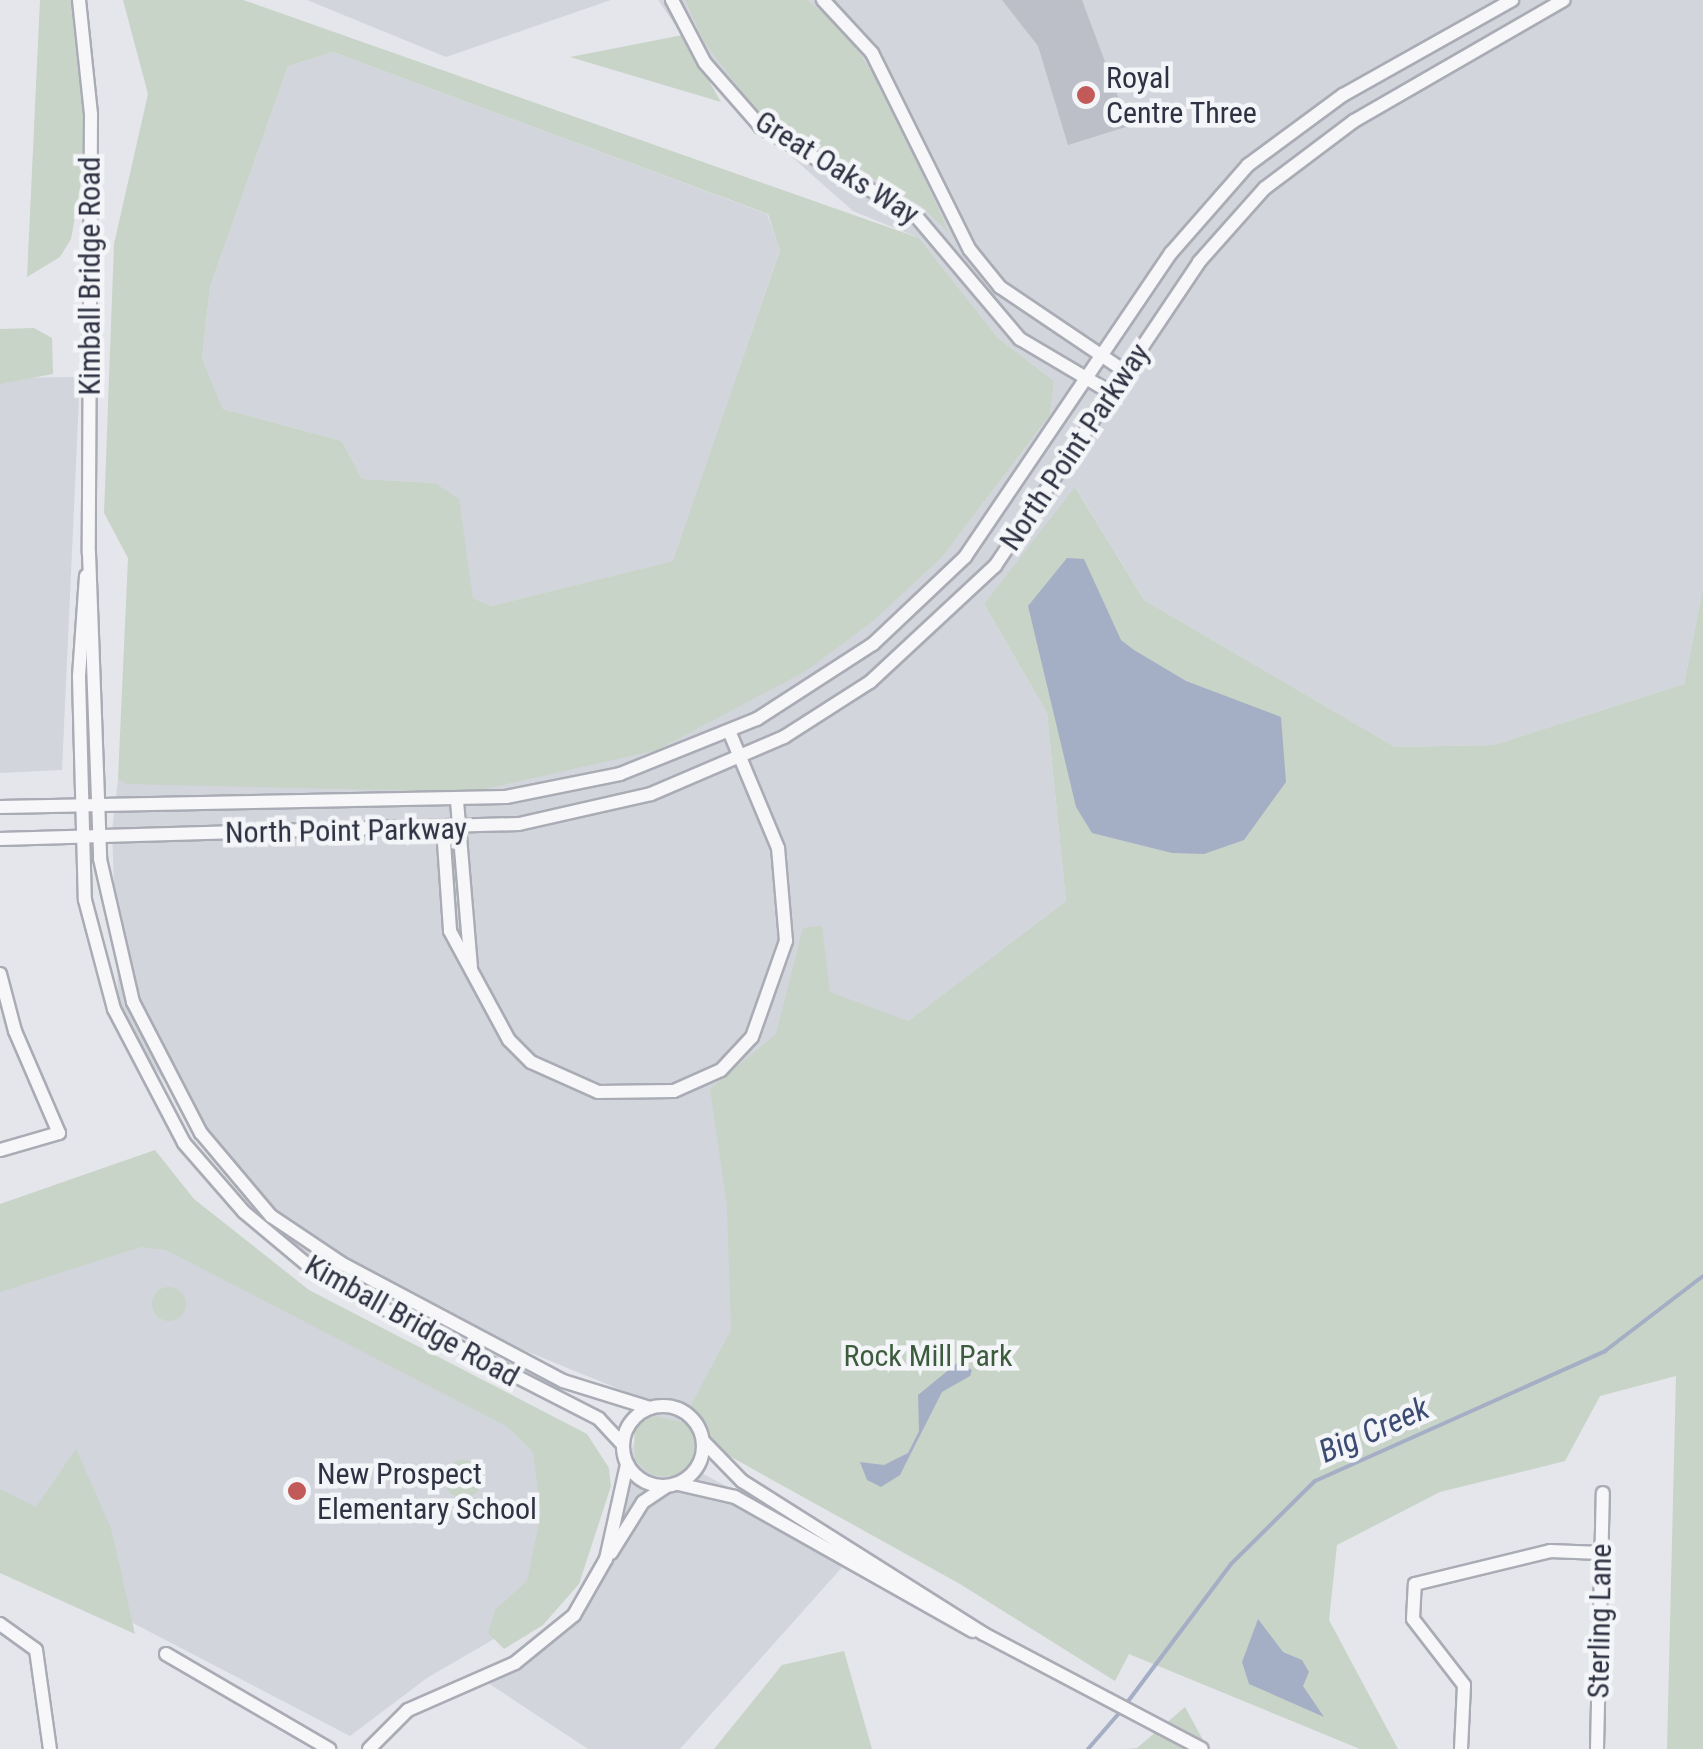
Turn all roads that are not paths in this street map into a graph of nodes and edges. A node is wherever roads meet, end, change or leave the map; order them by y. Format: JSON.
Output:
{"nodes":[{"id":1,"x":79,"y":0,"type":"edge"},
{"id":2,"x":672,"y":0,"type":"edge"},
{"id":3,"x":824,"y":0,"type":"edge"},
{"id":4,"x":1512,"y":0,"type":"edge"},
{"id":5,"x":1564,"y":0,"type":"edge"},
{"id":6,"x":1102,"y":358,"type":"junction"},
{"id":7,"x":1126,"y":372,"type":"junction"},
{"id":8,"x":1087,"y":382,"type":"junction"},
{"id":9,"x":1112,"y":394,"type":"junction"},
{"id":10,"x":89,"y":553,"type":"junction"},
{"id":11,"x":730,"y":732,"type":"junction"},
{"id":12,"x":743,"y":758,"type":"junction"},
{"id":13,"x":458,"y":801,"type":"junction"},
{"id":14,"x":100,"y":804,"type":"junction"},
{"id":15,"x":81,"y":805,"type":"junction"},
{"id":16,"x":0,"y":807,"type":"edge"},
{"id":17,"x":458,"y":829,"type":"junction"},
{"id":18,"x":81,"y":836,"type":"junction"},
{"id":19,"x":99,"y":836,"type":"junction"},
{"id":20,"x":0,"y":839,"type":"edge"},
{"id":21,"x":471,"y":966,"type":"junction"},
{"id":22,"x":0,"y":974,"type":"edge"},
{"id":23,"x":15,"y":1031,"type":"junction"},
{"id":24,"x":0,"y":1035,"type":"edge"},
{"id":25,"x":0,"y":1150,"type":"edge"},
{"id":26,"x":650,"y":1408,"type":"junction"},
{"id":27,"x":703,"y":1442,"type":"junction"},
{"id":28,"x":622,"y":1444,"type":"junction"},
{"id":29,"x":627,"y":1464,"type":"junction"},
{"id":30,"x":671,"y":1485,"type":"junction"},
{"id":31,"x":1603,"y":1493,"type":"dead end"},
{"id":32,"x":1602,"y":1553,"type":"junction"},
{"id":33,"x":606,"y":1559,"type":"junction"},
{"id":34,"x":0,"y":1624,"type":"edge"},
{"id":35,"x":984,"y":1634,"type":"junction"},
{"id":36,"x":166,"y":1654,"type":"dead end"},
{"id":37,"x":50,"y":1749,"type":"edge"},
{"id":38,"x":329,"y":1749,"type":"edge"},
{"id":39,"x":368,"y":1749,"type":"edge"},
{"id":40,"x":1202,"y":1749,"type":"edge"},
{"id":41,"x":1460,"y":1749,"type":"edge"},
{"id":42,"x":1596,"y":1749,"type":"edge"}],
"edges":[{"from":1,"to":10,"type":"street","name":"Kimball Bridge Road"},
{"from":2,"to":8,"type":"street","name":"Great Oaks Way"},
{"from":3,"to":6,"type":"street","name":"Great Oaks Way"},
{"from":4,"to":6,"type":"street","name":"North Point Parkway"},
{"from":5,"to":7,"type":"street","name":"North Point Parkway"},
{"from":6,"to":7,"type":"street","name":"Great Oaks Way"},
{"from":6,"to":8,"type":"street","name":"North Point Parkway"},
{"from":7,"to":9,"type":"street","name":"North Point Parkway"},
{"from":8,"to":9,"type":"street","name":"Great Oaks Way"},
{"from":8,"to":11,"type":"street","name":"North Point Parkway"},
{"from":9,"to":12,"type":"street","name":"North Point Parkway"},
{"from":10,"to":14,"type":"street","name":"Kimball Bridge Road"},
{"from":10,"to":15,"type":"street","name":"Kimball Bridge Road"},
{"from":11,"to":12,"type":"street"},
{"from":11,"to":13,"type":"street","name":"North Point Parkway"},
{"from":12,"to":17,"type":"street","name":"North Point Parkway"},
{"from":12,"to":21,"type":"street"},
{"from":13,"to":14,"type":"street","name":"North Point Parkway"},
{"from":13,"to":17,"type":"street"},
{"from":14,"to":15,"type":"street","name":"North Point Parkway"},
{"from":14,"to":19,"type":"street","name":"Kimball Bridge Road"},
{"from":15,"to":16,"type":"street","name":"North Point Parkway"},
{"from":15,"to":18,"type":"street","name":"Kimball Bridge Road"},
{"from":17,"to":19,"type":"street","name":"North Point Parkway"},
{"from":17,"to":21,"type":"street"},
{"from":17,"to":21,"type":"street"},
{"from":18,"to":19,"type":"street","name":"North Point Parkway"},
{"from":18,"to":20,"type":"street","name":"North Point Parkway"},
{"from":18,"to":28,"type":"street","name":"Kimball Bridge Road"},
{"from":19,"to":26,"type":"street","name":"Kimball Bridge Road"},
{"from":22,"to":23,"type":"street"},
{"from":23,"to":24,"type":"street"},
{"from":23,"to":25,"type":"street"},
{"from":26,"to":27,"type":"street"},
{"from":26,"to":28,"type":"street"},
{"from":27,"to":30,"type":"street"},
{"from":27,"to":35,"type":"street"},
{"from":28,"to":29,"type":"street"},
{"from":29,"to":30,"type":"street"},
{"from":29,"to":33,"type":"street"},
{"from":30,"to":33,"type":"street"},
{"from":30,"to":35,"type":"street"},
{"from":31,"to":32,"type":"street","name":"Sterling Lane"},
{"from":32,"to":41,"type":"street"},
{"from":32,"to":42,"type":"street","name":"Sterling Lane"},
{"from":33,"to":39,"type":"street"},
{"from":34,"to":37,"type":"street"},
{"from":35,"to":40,"type":"street"},
{"from":36,"to":38,"type":"street"}]}
